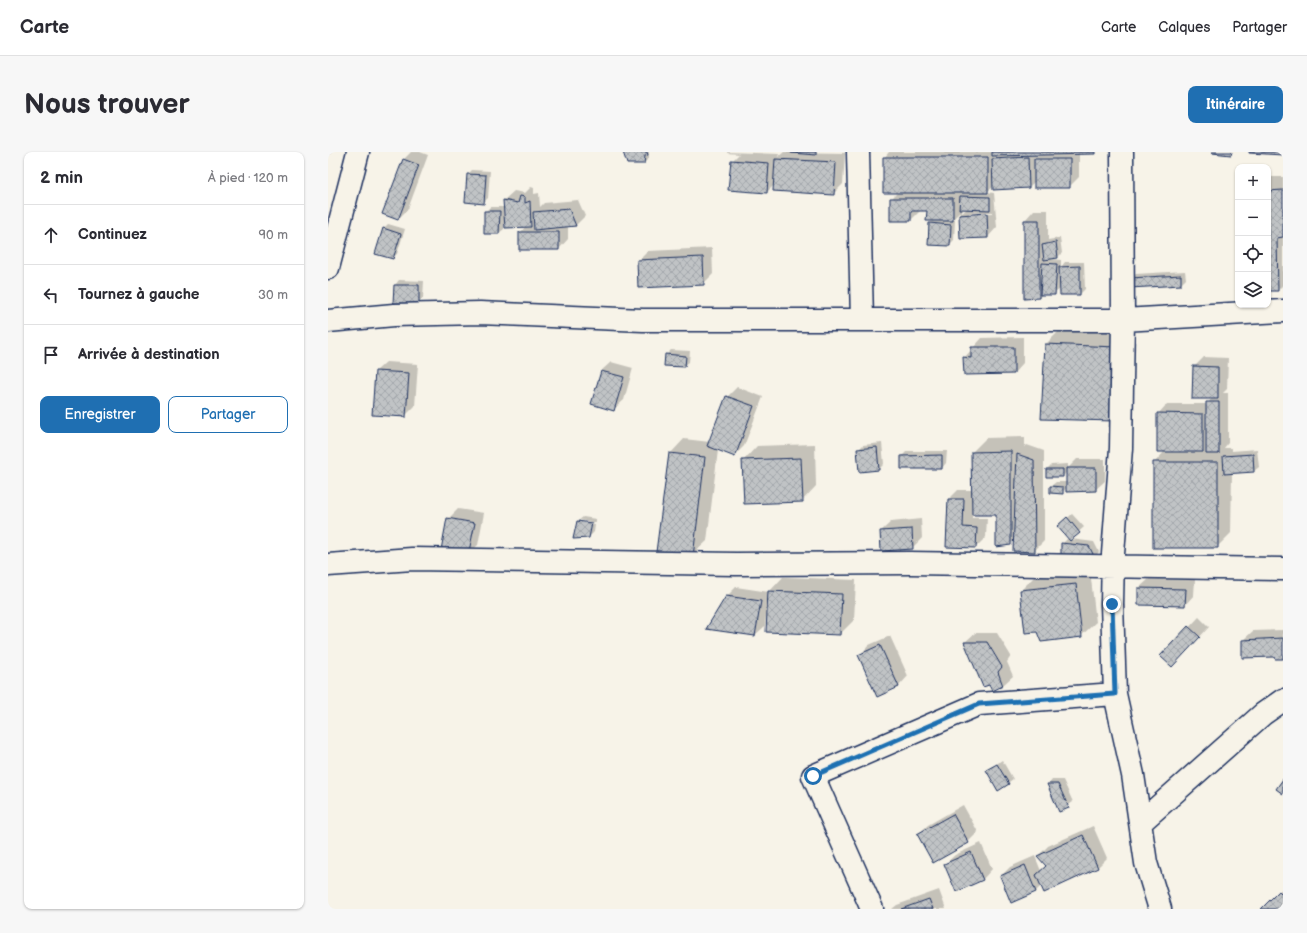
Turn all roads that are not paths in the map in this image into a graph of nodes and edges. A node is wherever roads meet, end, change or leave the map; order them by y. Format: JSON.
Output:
{"nodes":[{"id":1,"x":358,"y":152,"type":"edge"},
{"id":2,"x":858,"y":152,"type":"edge"},
{"id":3,"x":1122,"y":152,"type":"edge"},
{"id":4,"x":328,"y":268,"type":"edge"},
{"id":5,"x":1283,"y":311,"type":"edge"},
{"id":6,"x":862,"y":320,"type":"junction"},
{"id":7,"x":1123,"y":320,"type":"junction"},
{"id":8,"x":328,"y":321,"type":"edge"},
{"id":9,"x":328,"y":565,"type":"edge"},
{"id":10,"x":1113,"y":566,"type":"junction"},
{"id":11,"x":1283,"y":569,"type":"edge"},
{"id":12,"x":1115,"y":694,"type":"junction"},
{"id":13,"x":1283,"y":700,"type":"edge"},
{"id":14,"x":1140,"y":823,"type":"junction"},
{"id":15,"x":872,"y":909,"type":"edge"},
{"id":16,"x":1160,"y":909,"type":"edge"}],
"edges":[{"from":1,"to":4,"type":"street"},
{"from":2,"to":6,"type":"street"},
{"from":3,"to":7,"type":"street"},
{"from":5,"to":7,"type":"street"},
{"from":6,"to":7,"type":"street"},
{"from":6,"to":8,"type":"street"},
{"from":7,"to":10,"type":"street"},
{"from":9,"to":10,"type":"street"},
{"from":10,"to":11,"type":"street"},
{"from":10,"to":12,"type":"street"},
{"from":12,"to":14,"type":"street"},
{"from":12,"to":15,"type":"street"},
{"from":13,"to":14,"type":"street"},
{"from":14,"to":16,"type":"street"}]}
